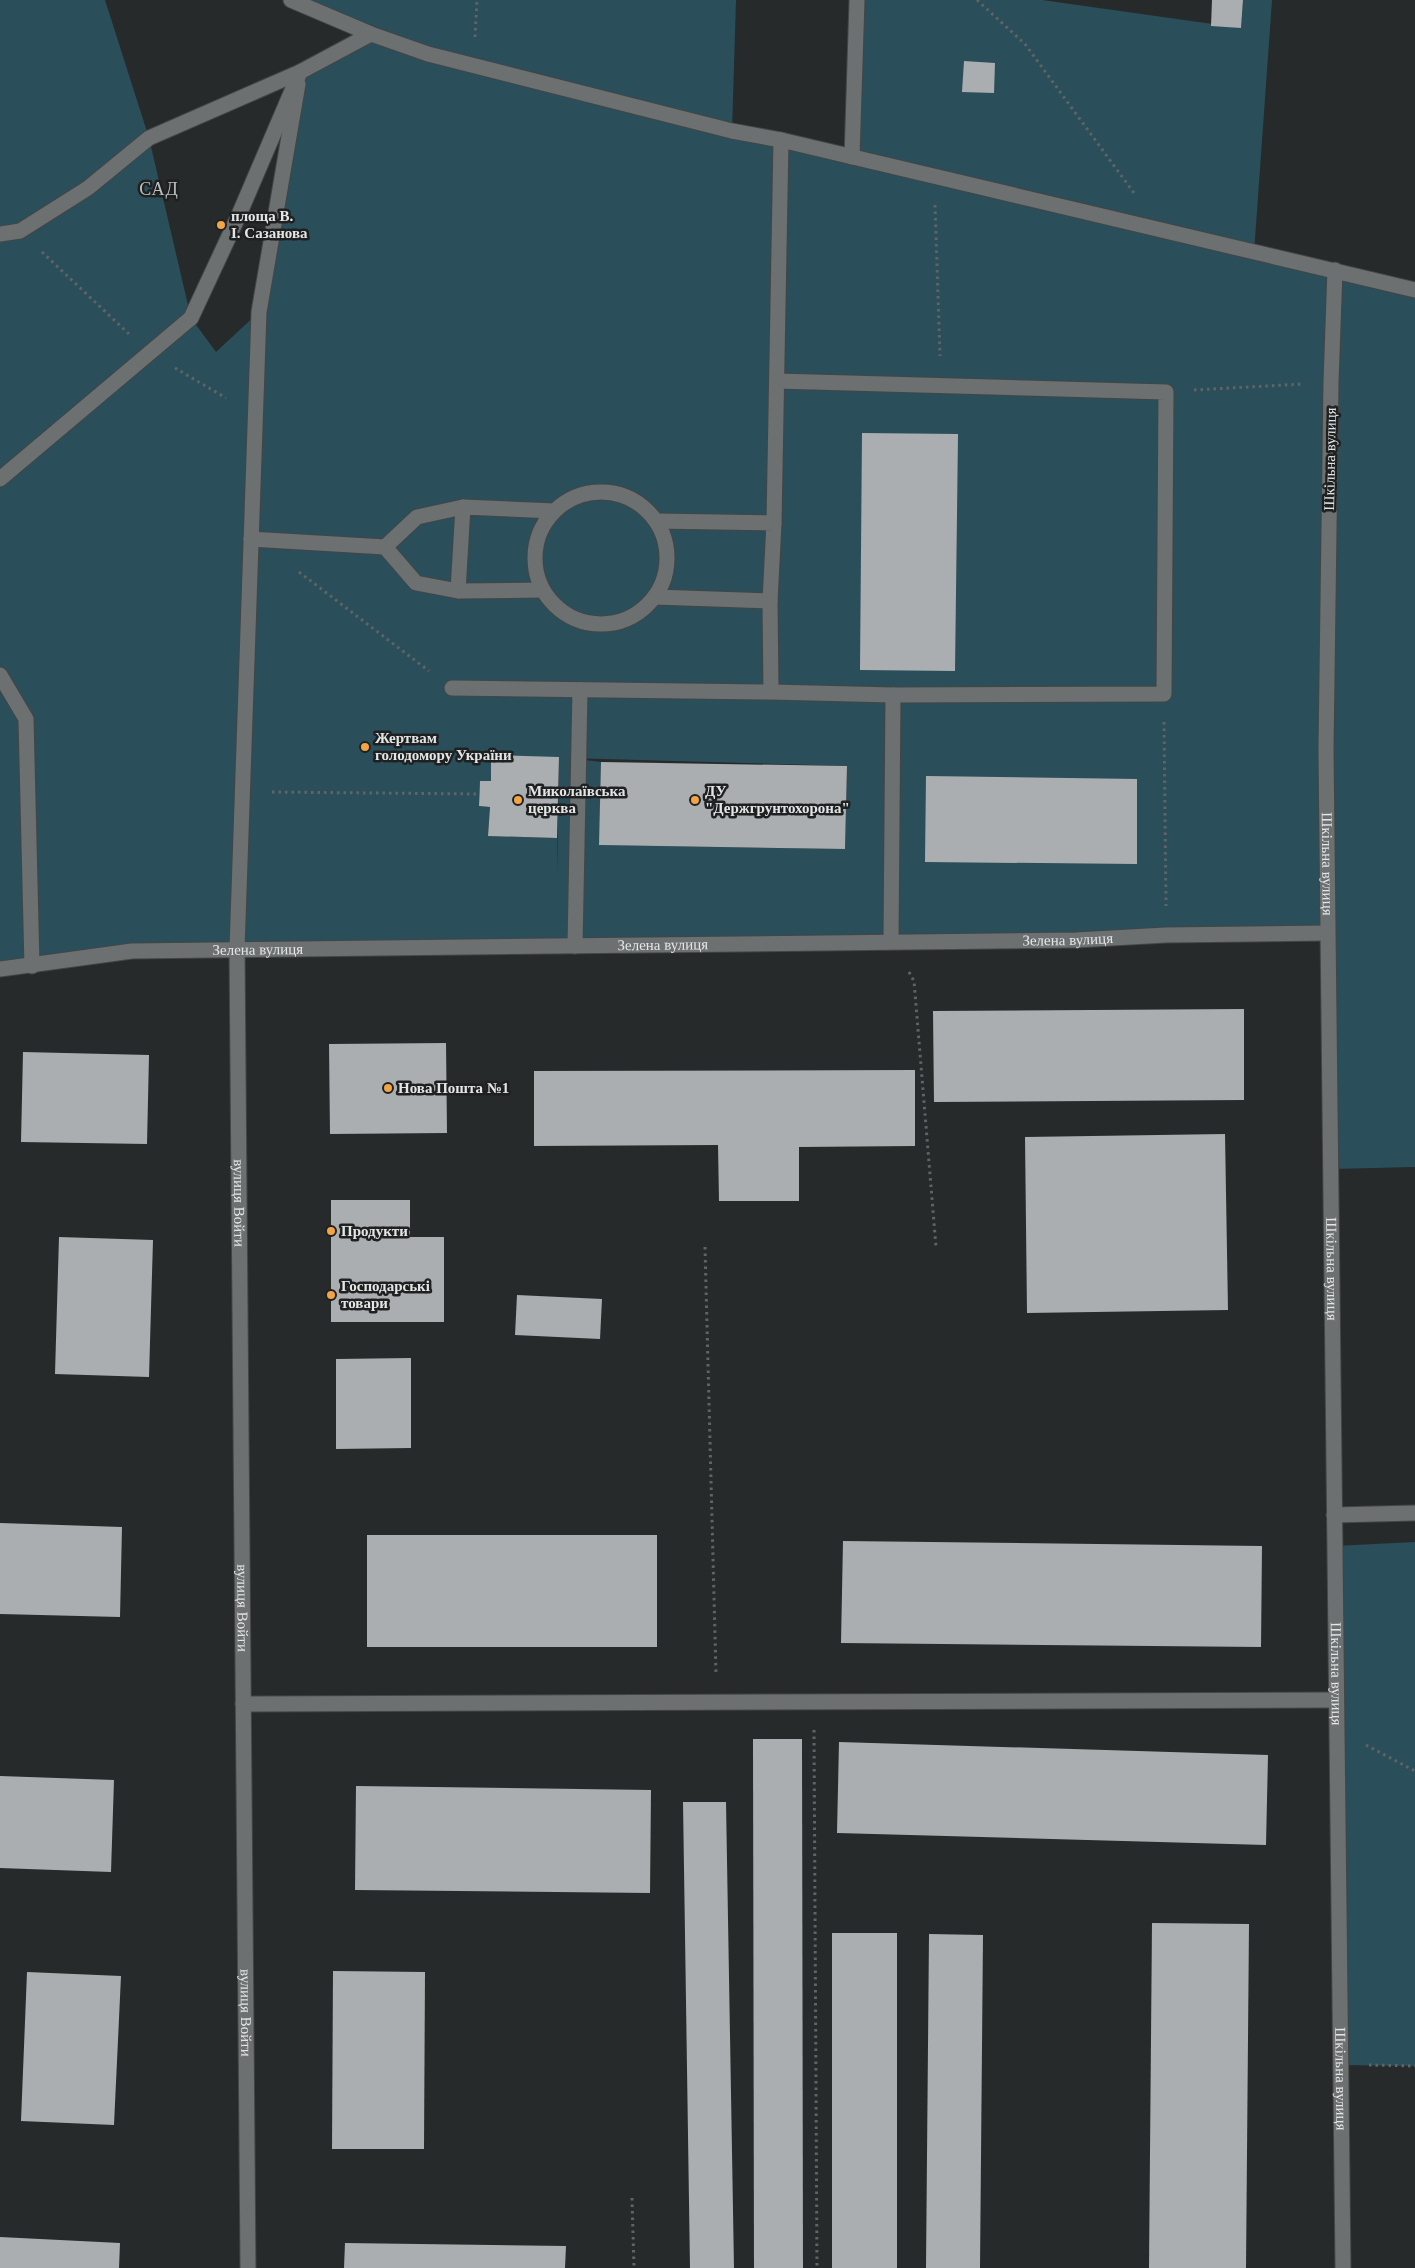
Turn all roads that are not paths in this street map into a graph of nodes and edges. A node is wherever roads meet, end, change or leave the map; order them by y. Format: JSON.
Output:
{"nodes":[{"id":1,"x":291,"y":0,"type":"edge"},
{"id":2,"x":858,"y":0,"type":"edge"},
{"id":3,"x":371,"y":34,"type":"junction"},
{"id":4,"x":300,"y":72,"type":"junction"},
{"id":5,"x":781,"y":140,"type":"junction"},
{"id":6,"x":852,"y":157,"type":"junction"},
{"id":7,"x":0,"y":234,"type":"edge"},
{"id":8,"x":1335,"y":270,"type":"junction"},
{"id":9,"x":1415,"y":290,"type":"edge"},
{"id":10,"x":777,"y":381,"type":"junction"},
{"id":11,"x":0,"y":479,"type":"edge"},
{"id":12,"x":463,"y":507,"type":"junction"},
{"id":13,"x":554,"y":511,"type":"junction"},
{"id":14,"x":656,"y":521,"type":"junction"},
{"id":15,"x":774,"y":523,"type":"junction"},
{"id":16,"x":251,"y":539,"type":"junction"},
{"id":17,"x":385,"y":547,"type":"junction"},
{"id":18,"x":543,"y":590,"type":"junction"},
{"id":19,"x":458,"y":591,"type":"junction"},
{"id":20,"x":655,"y":597,"type":"junction"},
{"id":21,"x":770,"y":601,"type":"junction"},
{"id":22,"x":0,"y":675,"type":"edge"},
{"id":23,"x":452,"y":688,"type":"road end"},
{"id":24,"x":580,"y":690,"type":"junction"},
{"id":25,"x":771,"y":692,"type":"junction"},
{"id":26,"x":893,"y":695,"type":"junction"},
{"id":27,"x":1327,"y":932,"type":"junction"},
{"id":28,"x":891,"y":941,"type":"junction"},
{"id":29,"x":575,"y":946,"type":"junction"},
{"id":30,"x":238,"y":948,"type":"junction"},
{"id":31,"x":32,"y":966,"type":"junction"},
{"id":32,"x":0,"y":969,"type":"edge"},
{"id":33,"x":1415,"y":1512,"type":"edge"},
{"id":34,"x":1334,"y":1516,"type":"junction"},
{"id":35,"x":1336,"y":1700,"type":"junction"},
{"id":36,"x":243,"y":1704,"type":"junction"},
{"id":37,"x":248,"y":2268,"type":"edge"},
{"id":38,"x":1343,"y":2268,"type":"edge"}],
"edges":[{"from":1,"to":3,"type":"street"},
{"from":2,"to":6,"type":"street"},
{"from":3,"to":4,"type":"street"},
{"from":3,"to":5,"type":"street"},
{"from":4,"to":7,"type":"street"},
{"from":4,"to":11,"type":"street"},
{"from":4,"to":16,"type":"street","name":"вулиця Войти"},
{"from":5,"to":6,"type":"street"},
{"from":5,"to":10,"type":"street"},
{"from":6,"to":8,"type":"street"},
{"from":8,"to":9,"type":"street"},
{"from":8,"to":27,"type":"street","name":"Шкільна вулиця"},
{"from":10,"to":15,"type":"street"},
{"from":10,"to":26,"type":"street"},
{"from":12,"to":13,"type":"street"},
{"from":12,"to":17,"type":"street"},
{"from":12,"to":19,"type":"street"},
{"from":13,"to":14,"type":"street"},
{"from":13,"to":18,"type":"street"},
{"from":14,"to":15,"type":"street"},
{"from":14,"to":20,"type":"street"},
{"from":15,"to":21,"type":"street"},
{"from":16,"to":17,"type":"street"},
{"from":16,"to":30,"type":"street","name":"вулиця Войти"},
{"from":17,"to":19,"type":"street"},
{"from":18,"to":19,"type":"street"},
{"from":18,"to":20,"type":"street"},
{"from":20,"to":21,"type":"street"},
{"from":21,"to":25,"type":"street"},
{"from":22,"to":31,"type":"street"},
{"from":23,"to":24,"type":"street"},
{"from":24,"to":25,"type":"street"},
{"from":24,"to":29,"type":"street"},
{"from":25,"to":26,"type":"street"},
{"from":26,"to":28,"type":"street"},
{"from":27,"to":28,"type":"street","name":"Зелена вулиця"},
{"from":27,"to":34,"type":"street","name":"Шкільна вулиця"},
{"from":28,"to":29,"type":"street","name":"Зелена вулиця"},
{"from":29,"to":30,"type":"street","name":"Зелена вулиця"},
{"from":30,"to":31,"type":"street","name":"Зелена вулиця"},
{"from":30,"to":36,"type":"street","name":"вулиця Войти"},
{"from":31,"to":32,"type":"street","name":"Зелена вулиця"},
{"from":33,"to":34,"type":"street"},
{"from":34,"to":35,"type":"street","name":"Шкільна вулиця"},
{"from":35,"to":36,"type":"street"},
{"from":35,"to":38,"type":"street","name":"Шкільна вулиця"},
{"from":36,"to":37,"type":"street","name":"вулиця Войти"}]}
